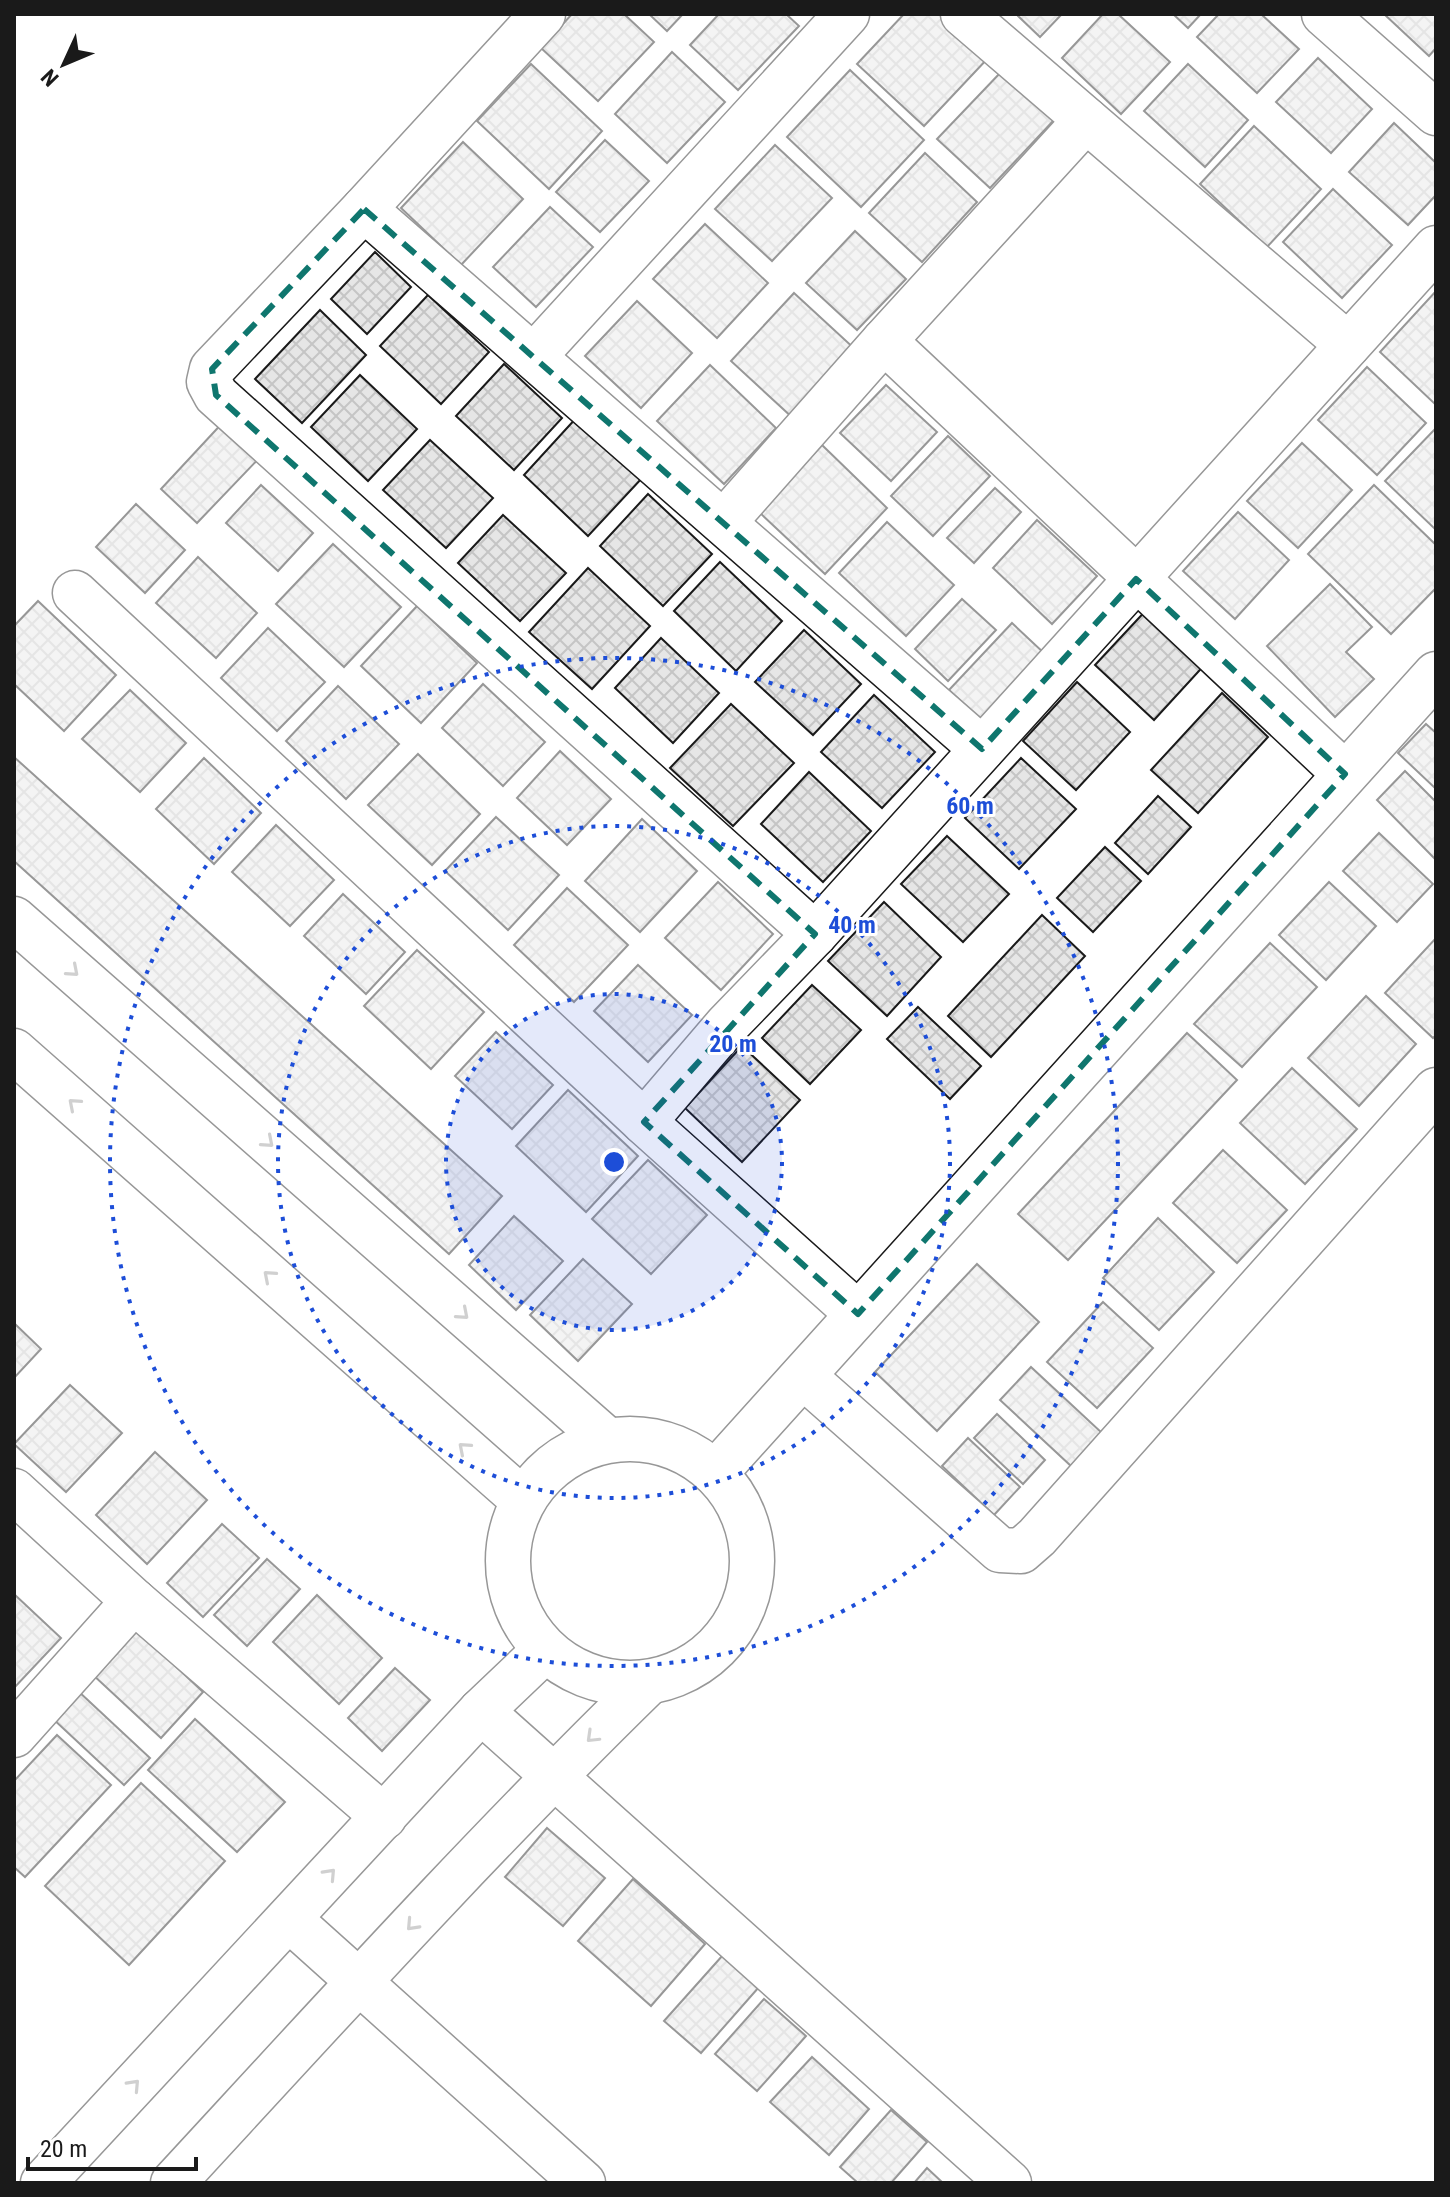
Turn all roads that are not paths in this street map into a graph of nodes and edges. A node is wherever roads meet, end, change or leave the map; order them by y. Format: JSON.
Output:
{"nodes":[{"id":1,"x":543,"y":14,"type":"edge"},
{"id":2,"x":847,"y":14,"type":"edge"},
{"id":3,"x":963,"y":14,"type":"edge"},
{"id":4,"x":1324,"y":14,"type":"edge"},
{"id":5,"x":1436,"y":113,"type":"edge"},
{"id":6,"x":1086,"y":120,"type":"junction"},
{"id":7,"x":364,"y":209,"type":"junction"},
{"id":8,"x":1436,"y":248,"type":"edge"},
{"id":9,"x":884,"y":341,"type":"junction"},
{"id":10,"x":1348,"y":345,"type":"junction"},
{"id":11,"x":534,"y":356,"type":"junction"},
{"id":12,"x":724,"y":522,"type":"junction"},
{"id":13,"x":1136,"y":579,"type":"junction"},
{"id":14,"x":75,"y":593,"type":"dead end"},
{"id":15,"x":1436,"y":674,"type":"edge"},
{"id":16,"x":982,"y":749,"type":"junction"},
{"id":17,"x":1345,"y":774,"type":"junction"},
{"id":18,"x":14,"y":919,"type":"edge"},
{"id":19,"x":815,"y":934,"type":"junction"},
{"id":20,"x":14,"y":1051,"type":"edge"},
{"id":21,"x":1436,"y":1090,"type":"edge"},
{"id":22,"x":644,"y":1122,"type":"junction"},
{"id":23,"x":858,"y":1314,"type":"junction"},
{"id":24,"x":803,"y":1376,"type":"junction"},
{"id":25,"x":607,"y":1440,"type":"junction"},
{"id":26,"x":715,"y":1473,"type":"junction"},
{"id":27,"x":14,"y":1491,"type":"edge"},
{"id":28,"x":523,"y":1500,"type":"junction"},
{"id":29,"x":134,"y":1601,"type":"junction"},
{"id":30,"x":545,"y":1650,"type":"junction"},
{"id":31,"x":648,"y":1683,"type":"junction"},
{"id":32,"x":481,"y":1711,"type":"junction"},
{"id":33,"x":14,"y":1735,"type":"edge"},
{"id":34,"x":553,"y":1775,"type":"junction"},
{"id":35,"x":384,"y":1817,"type":"junction"},
{"id":36,"x":289,"y":1919,"type":"junction"},
{"id":37,"x":359,"y":1982,"type":"junction"},
{"id":38,"x":43,"y":2183,"type":"edge"},
{"id":39,"x":173,"y":2183,"type":"edge"},
{"id":40,"x":583,"y":2183,"type":"edge"},
{"id":41,"x":1009,"y":2183,"type":"edge"}],
"edges":[{"from":1,"to":7,"type":"street"},
{"from":2,"to":11,"type":"street"},
{"from":3,"to":6,"type":"street"},
{"from":4,"to":5,"type":"street"},
{"from":6,"to":9,"type":"street"},
{"from":6,"to":10,"type":"street"},
{"from":7,"to":11,"type":"street"},
{"from":7,"to":19,"type":"street"},
{"from":8,"to":10,"type":"street"},
{"from":9,"to":12,"type":"street"},
{"from":9,"to":13,"type":"street"},
{"from":10,"to":13,"type":"street"},
{"from":11,"to":12,"type":"street"},
{"from":12,"to":16,"type":"street"},
{"from":13,"to":16,"type":"street"},
{"from":13,"to":17,"type":"street"},
{"from":14,"to":22,"type":"street"},
{"from":15,"to":17,"type":"street"},
{"from":16,"to":19,"type":"street"},
{"from":17,"to":23,"type":"street"},
{"from":18,"to":25,"type":"street","one_way":true},
{"from":19,"to":22,"type":"street"},
{"from":28,"to":20,"type":"street","one_way":true},
{"from":21,"to":24,"type":"street"},
{"from":22,"to":23,"type":"street"},
{"from":23,"to":24,"type":"street"},
{"from":24,"to":26,"type":"street"},
{"from":25,"to":26,"type":"street"},
{"from":25,"to":28,"type":"street"},
{"from":26,"to":31,"type":"street"},
{"from":27,"to":29,"type":"street"},
{"from":28,"to":30,"type":"street"},
{"from":29,"to":33,"type":"street"},
{"from":29,"to":35,"type":"street"},
{"from":30,"to":31,"type":"street"},
{"from":30,"to":32,"type":"street"},
{"from":31,"to":34,"type":"street","one_way":true},
{"from":32,"to":34,"type":"street"},
{"from":32,"to":35,"type":"street"},
{"from":34,"to":37,"type":"street","one_way":true},
{"from":34,"to":41,"type":"street"},
{"from":36,"to":35,"type":"street","one_way":true},
{"from":36,"to":37,"type":"street"},
{"from":38,"to":36,"type":"street","one_way":true},
{"from":37,"to":39,"type":"street"},
{"from":37,"to":40,"type":"street"}]}
